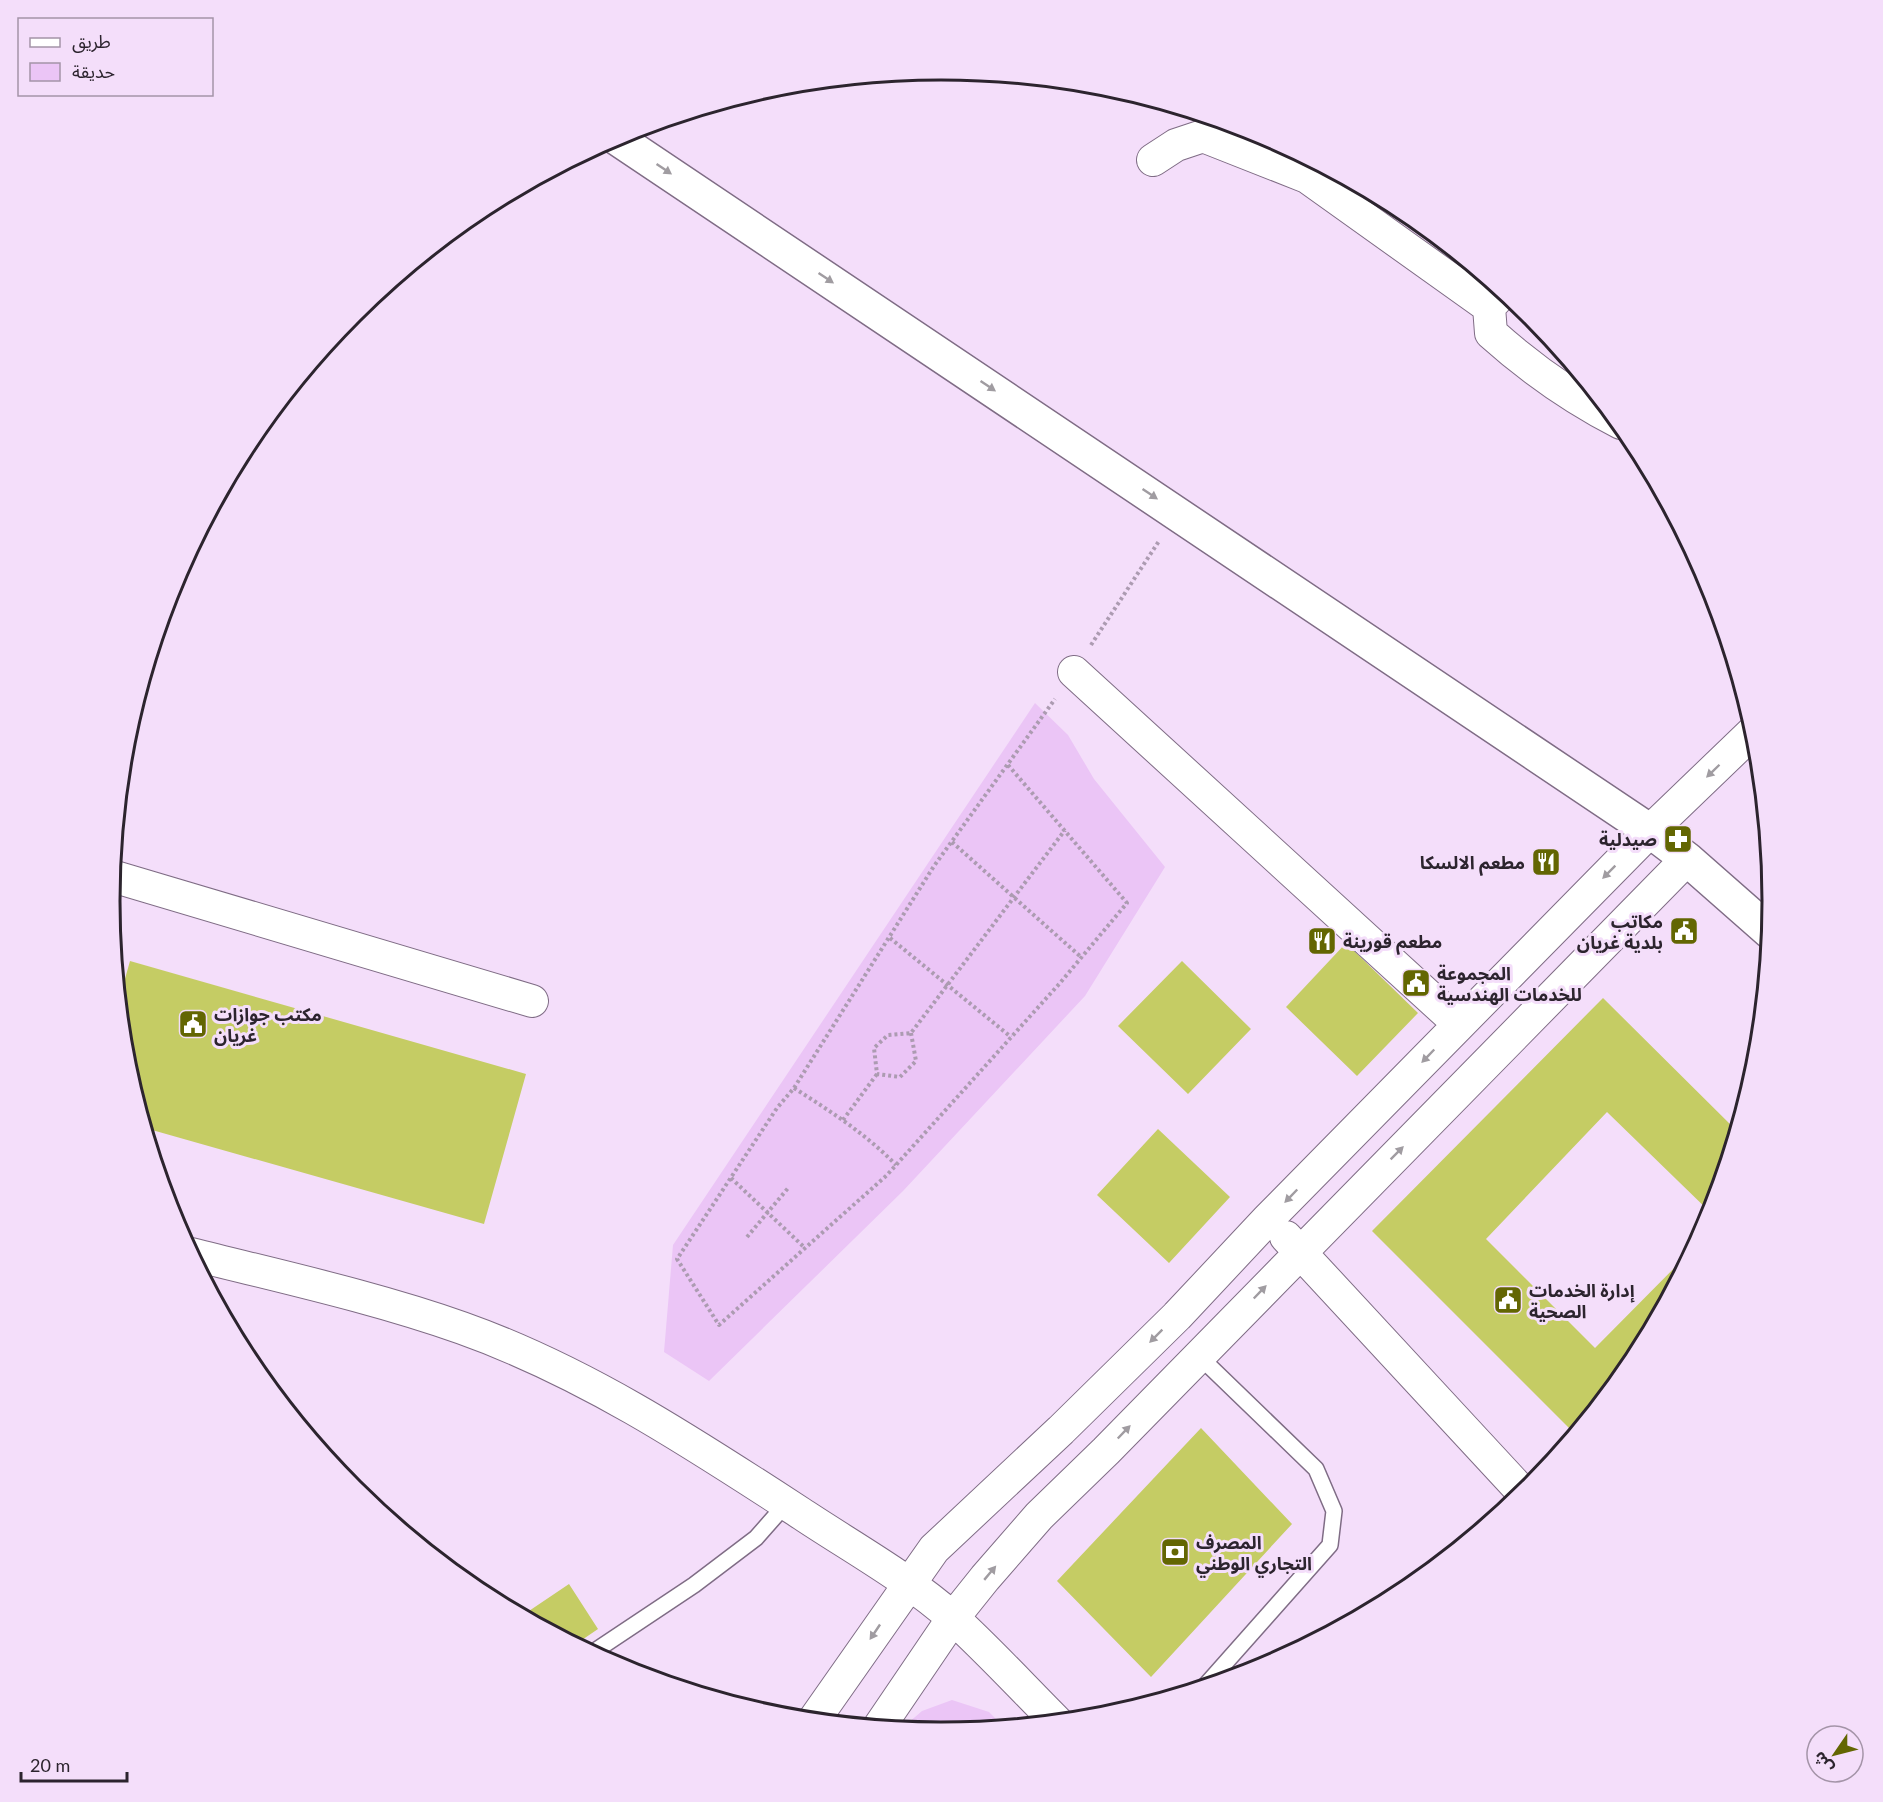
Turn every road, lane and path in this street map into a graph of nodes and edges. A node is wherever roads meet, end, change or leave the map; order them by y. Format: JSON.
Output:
{"nodes":[{"id":1,"x":624,"y":143,"type":"edge"},
{"id":2,"x":1153,"y":160,"type":"dead end"},
{"id":3,"x":1497,"y":299,"type":"edge"},
{"id":4,"x":1603,"y":414,"type":"edge"},
{"id":5,"x":1177,"y":513,"type":"junction"},
{"id":6,"x":1074,"y":672,"type":"junction"},
{"id":7,"x":1746,"y":738,"type":"edge"},
{"id":8,"x":1008,"y":765,"type":"junction"},
{"id":9,"x":1065,"y":830,"type":"junction"},
{"id":10,"x":1650,"y":831,"type":"junction"},
{"id":11,"x":952,"y":842,"type":"junction"},
{"id":12,"x":1687,"y":859,"type":"junction"},
{"id":13,"x":121,"y":879,"type":"edge"},
{"id":14,"x":1014,"y":897,"type":"junction"},
{"id":15,"x":1762,"y":925,"type":"edge"},
{"id":16,"x":890,"y":938,"type":"junction"},
{"id":17,"x":1082,"y":958,"type":"junction"},
{"id":18,"x":948,"y":985,"type":"junction"},
{"id":19,"x":532,"y":1001,"type":"dead end"},
{"id":20,"x":1459,"y":1024,"type":"junction"},
{"id":21,"x":911,"y":1033,"type":"junction"},
{"id":22,"x":1011,"y":1037,"type":"junction"},
{"id":23,"x":878,"y":1074,"type":"junction"},
{"id":24,"x":794,"y":1088,"type":"junction"},
{"id":25,"x":843,"y":1120,"type":"junction"},
{"id":26,"x":896,"y":1165,"type":"junction"},
{"id":27,"x":731,"y":1178,"type":"junction"},
{"id":28,"x":789,"y":1187,"type":"dead end"},
{"id":29,"x":768,"y":1213,"type":"junction"},
{"id":30,"x":1268,"y":1219,"type":"junction"},
{"id":31,"x":747,"y":1237,"type":"dead end"},
{"id":32,"x":805,"y":1248,"type":"junction"},
{"id":33,"x":1301,"y":1251,"type":"junction"},
{"id":34,"x":202,"y":1257,"type":"edge"},
{"id":35,"x":1198,"y":1356,"type":"junction"},
{"id":36,"x":1517,"y":1487,"type":"edge"},
{"id":37,"x":786,"y":1504,"type":"junction"},
{"id":38,"x":908,"y":1583,"type":"junction"},
{"id":39,"x":953,"y":1618,"type":"junction"},
{"id":40,"x":601,"y":1648,"type":"edge"},
{"id":41,"x":1214,"y":1676,"type":"edge"},
{"id":42,"x":819,"y":1713,"type":"edge"},
{"id":43,"x":1051,"y":1715,"type":"edge"},
{"id":44,"x":883,"y":1720,"type":"edge"}],
"edges":[{"from":1,"to":5,"type":"main road","one_way":true},
{"from":2,"to":3,"type":"street"},
{"from":3,"to":4,"type":"street"},
{"from":5,"to":6,"type":"path"},
{"from":5,"to":10,"type":"main road"},
{"from":6,"to":8,"type":"path"},
{"from":6,"to":20,"type":"street"},
{"from":7,"to":10,"type":"street","one_way":true},
{"from":8,"to":9,"type":"path"},
{"from":8,"to":11,"type":"path"},
{"from":9,"to":14,"type":"path"},
{"from":9,"to":17,"type":"path"},
{"from":10,"to":12,"type":"main road"},
{"from":10,"to":20,"type":"street","one_way":true},
{"from":11,"to":14,"type":"path"},
{"from":11,"to":16,"type":"path"},
{"from":12,"to":15,"type":"main road"},
{"from":33,"to":12,"type":"street","one_way":true},
{"from":13,"to":19,"type":"street"},
{"from":14,"to":17,"type":"path"},
{"from":14,"to":18,"type":"path"},
{"from":16,"to":18,"type":"path"},
{"from":16,"to":24,"type":"path"},
{"from":17,"to":22,"type":"path"},
{"from":18,"to":21,"type":"path"},
{"from":18,"to":22,"type":"path"},
{"from":20,"to":30,"type":"street","one_way":true},
{"from":21,"to":23,"type":"path"},
{"from":21,"to":23,"type":"path"},
{"from":22,"to":26,"type":"path"},
{"from":23,"to":25,"type":"path"},
{"from":24,"to":25,"type":"path"},
{"from":24,"to":27,"type":"path"},
{"from":25,"to":26,"type":"path"},
{"from":26,"to":32,"type":"path"},
{"from":27,"to":29,"type":"path"},
{"from":27,"to":32,"type":"path"},
{"from":28,"to":29,"type":"path"},
{"from":29,"to":31,"type":"path"},
{"from":29,"to":32,"type":"path"},
{"from":30,"to":33,"type":"street"},
{"from":30,"to":38,"type":"street","one_way":true},
{"from":35,"to":33,"type":"street","one_way":true},
{"from":33,"to":36,"type":"street"},
{"from":34,"to":37,"type":"street"},
{"from":39,"to":35,"type":"street","one_way":true},
{"from":35,"to":41,"type":"lane"},
{"from":37,"to":38,"type":"street"},
{"from":37,"to":40,"type":"lane"},
{"from":38,"to":39,"type":"street"},
{"from":38,"to":42,"type":"street","one_way":true},
{"from":39,"to":43,"type":"street"},
{"from":39,"to":44,"type":"street"}]}
